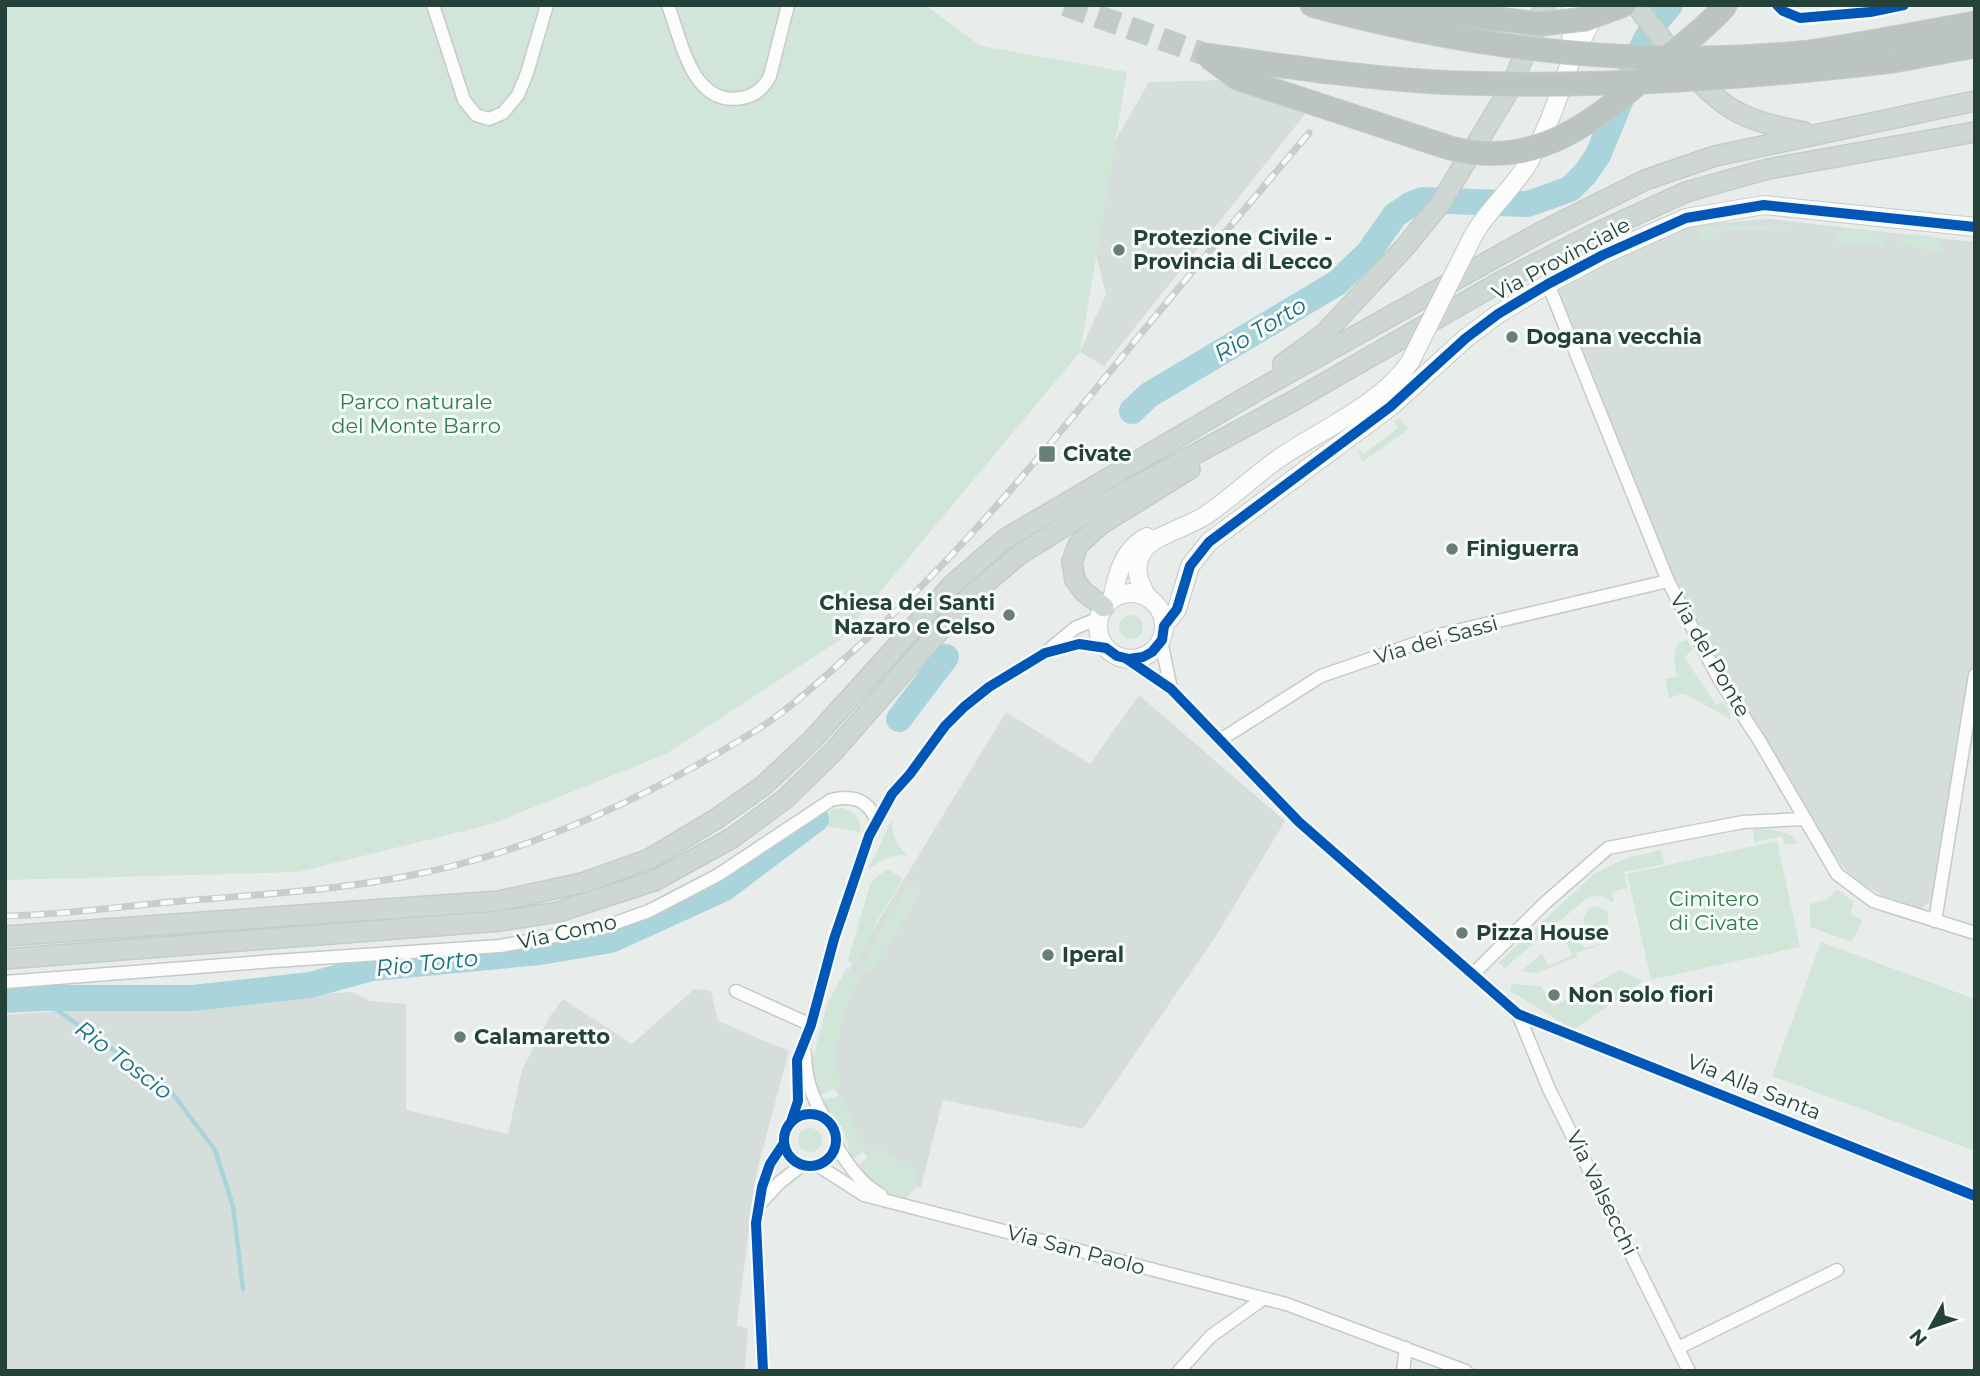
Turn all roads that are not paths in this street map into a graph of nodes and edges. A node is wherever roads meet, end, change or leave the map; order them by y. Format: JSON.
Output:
{"nodes":[{"id":1,"x":433,"y":5,"type":"edge"},
{"id":2,"x":547,"y":5,"type":"edge"},
{"id":3,"x":668,"y":5,"type":"edge"},
{"id":4,"x":788,"y":5,"type":"edge"},
{"id":5,"x":1311,"y":5,"type":"edge"},
{"id":6,"x":1377,"y":5,"type":"edge"},
{"id":7,"x":1545,"y":5,"type":"edge"},
{"id":8,"x":1572,"y":5,"type":"edge"},
{"id":9,"x":1599,"y":5,"type":"edge"},
{"id":10,"x":1624,"y":5,"type":"edge"},
{"id":11,"x":1636,"y":5,"type":"edge"},
{"id":12,"x":1726,"y":5,"type":"edge"},
{"id":13,"x":1975,"y":23,"type":"edge"},
{"id":14,"x":1975,"y":46,"type":"edge"},
{"id":15,"x":1570,"y":64,"type":"junction"},
{"id":16,"x":1975,"y":102,"type":"edge"},
{"id":17,"x":1975,"y":131,"type":"edge"},
{"id":18,"x":1812,"y":134,"type":"junction"},
{"id":19,"x":1975,"y":227,"type":"edge"},
{"id":20,"x":1548,"y":284,"type":"junction"},
{"id":21,"x":1259,"y":389,"type":"junction"},
{"id":22,"x":1295,"y":400,"type":"junction"},
{"id":23,"x":1171,"y":533,"type":"junction"},
{"id":24,"x":1668,"y":582,"type":"junction"},
{"id":25,"x":1183,"y":584,"type":"junction"},
{"id":26,"x":1151,"y":599,"type":"junction"},
{"id":27,"x":1105,"y":608,"type":"junction"},
{"id":28,"x":1162,"y":634,"type":"junction"},
{"id":29,"x":1106,"y":648,"type":"junction"},
{"id":30,"x":1045,"y":653,"type":"junction"},
{"id":31,"x":1127,"y":659,"type":"junction"},
{"id":32,"x":1975,"y":676,"type":"edge"},
{"id":33,"x":1171,"y":689,"type":"junction"},
{"id":34,"x":1220,"y":740,"type":"junction"},
{"id":35,"x":1803,"y":819,"type":"junction"},
{"id":36,"x":876,"y":820,"type":"junction"},
{"id":37,"x":1935,"y":921,"type":"junction"},
{"id":38,"x":1975,"y":933,"type":"edge"},
{"id":39,"x":5,"y":936,"type":"edge"},
{"id":40,"x":5,"y":959,"type":"edge"},
{"id":41,"x":1473,"y":974,"type":"junction"},
{"id":42,"x":5,"y":982,"type":"edge"},
{"id":43,"x":737,"y":991,"type":"dead end"},
{"id":44,"x":1518,"y":1014,"type":"junction"},
{"id":45,"x":811,"y":1024,"type":"junction"},
{"id":46,"x":805,"y":1042,"type":"junction"},
{"id":47,"x":825,"y":1119,"type":"junction"},
{"id":48,"x":791,"y":1122,"type":"junction"},
{"id":49,"x":785,"y":1143,"type":"junction"},
{"id":50,"x":836,"y":1145,"type":"junction"},
{"id":51,"x":802,"y":1165,"type":"junction"},
{"id":52,"x":817,"y":1165,"type":"junction"},
{"id":53,"x":1975,"y":1196,"type":"edge"},
{"id":54,"x":890,"y":1201,"type":"junction"},
{"id":55,"x":759,"y":1206,"type":"junction"},
{"id":56,"x":1837,"y":1270,"type":"dead end"},
{"id":57,"x":1263,"y":1299,"type":"junction"},
{"id":58,"x":1406,"y":1348,"type":"junction"},
{"id":59,"x":1678,"y":1348,"type":"junction"},
{"id":60,"x":763,"y":1371,"type":"edge"},
{"id":61,"x":1179,"y":1371,"type":"edge"},
{"id":62,"x":1403,"y":1371,"type":"edge"},
{"id":63,"x":1466,"y":1371,"type":"edge"},
{"id":64,"x":1689,"y":1371,"type":"edge"}],
"edges":[{"from":1,"to":2,"type":"street"},
{"from":3,"to":4,"type":"street"},
{"from":5,"to":13,"type":"highway","bridge":true},
{"from":6,"to":10,"type":"highway","bridge":true},
{"from":7,"to":21,"type":"main road"},
{"from":8,"to":15,"type":"street"},
{"from":9,"to":15,"type":"street"},
{"from":11,"to":18,"type":"main road","bridge":true},
{"from":12,"to":14,"type":"highway","bridge":true},
{"from":15,"to":23,"type":"street","bridge":true},
{"from":16,"to":18,"type":"main road"},
{"from":17,"to":22,"type":"main road"},
{"from":18,"to":21,"type":"main road"},
{"from":19,"to":20,"type":"street","name":"Via Provinciale"},
{"from":20,"to":24,"type":"street","name":"Via del Ponte"},
{"from":20,"to":25,"type":"street","name":"Via Provinciale"},
{"from":21,"to":39,"type":"main road"},
{"from":22,"to":27,"type":"main road"},
{"from":22,"to":40,"type":"main road"},
{"from":23,"to":26,"type":"street"},
{"from":23,"to":27,"type":"street"},
{"from":24,"to":34,"type":"street","name":"Via dei Sassi"},
{"from":24,"to":35,"type":"street","name":"Via del Ponte"},
{"from":25,"to":26,"type":"street","name":"Via Provinciale"},
{"from":25,"to":28,"type":"street","name":"Via Provinciale"},
{"from":26,"to":27,"type":"street"},
{"from":26,"to":28,"type":"street"},
{"from":27,"to":29,"type":"street"},
{"from":27,"to":30,"type":"street"},
{"from":28,"to":31,"type":"street"},
{"from":28,"to":33,"type":"street"},
{"from":29,"to":30,"type":"street"},
{"from":29,"to":31,"type":"street"},
{"from":30,"to":36,"type":"street"},
{"from":31,"to":33,"type":"street"},
{"from":32,"to":37,"type":"street"},
{"from":33,"to":34,"type":"street"},
{"from":34,"to":41,"type":"street"},
{"from":35,"to":37,"type":"street","name":"Via del Ponte"},
{"from":35,"to":41,"type":"street"},
{"from":36,"to":42,"type":"street","name":"Via Como"},
{"from":36,"to":45,"type":"street"},
{"from":37,"to":38,"type":"street","name":"Via del Ponte"},
{"from":41,"to":44,"type":"street"},
{"from":43,"to":45,"type":"street"},
{"from":44,"to":53,"type":"street","name":"Via Alla Santa"},
{"from":44,"to":59,"type":"street","name":"Via Valsecchi"},
{"from":45,"to":46,"type":"street"},
{"from":46,"to":47,"type":"street"},
{"from":46,"to":48,"type":"street"},
{"from":47,"to":48,"type":"street"},
{"from":47,"to":50,"type":"street"},
{"from":48,"to":49,"type":"street"},
{"from":49,"to":51,"type":"street"},
{"from":49,"to":55,"type":"street"},
{"from":50,"to":52,"type":"street"},
{"from":50,"to":54,"type":"street","name":"Via San Paolo"},
{"from":51,"to":52,"type":"street"},
{"from":51,"to":55,"type":"street"},
{"from":52,"to":54,"type":"street","name":"Via San Paolo"},
{"from":54,"to":57,"type":"street","name":"Via San Paolo"},
{"from":55,"to":60,"type":"street"},
{"from":56,"to":59,"type":"street"},
{"from":57,"to":58,"type":"street","name":"Via San Paolo"},
{"from":57,"to":61,"type":"street"},
{"from":58,"to":62,"type":"street"},
{"from":58,"to":63,"type":"street","name":"Via San Paolo"},
{"from":59,"to":64,"type":"street","name":"Via Valsecchi"}]}
